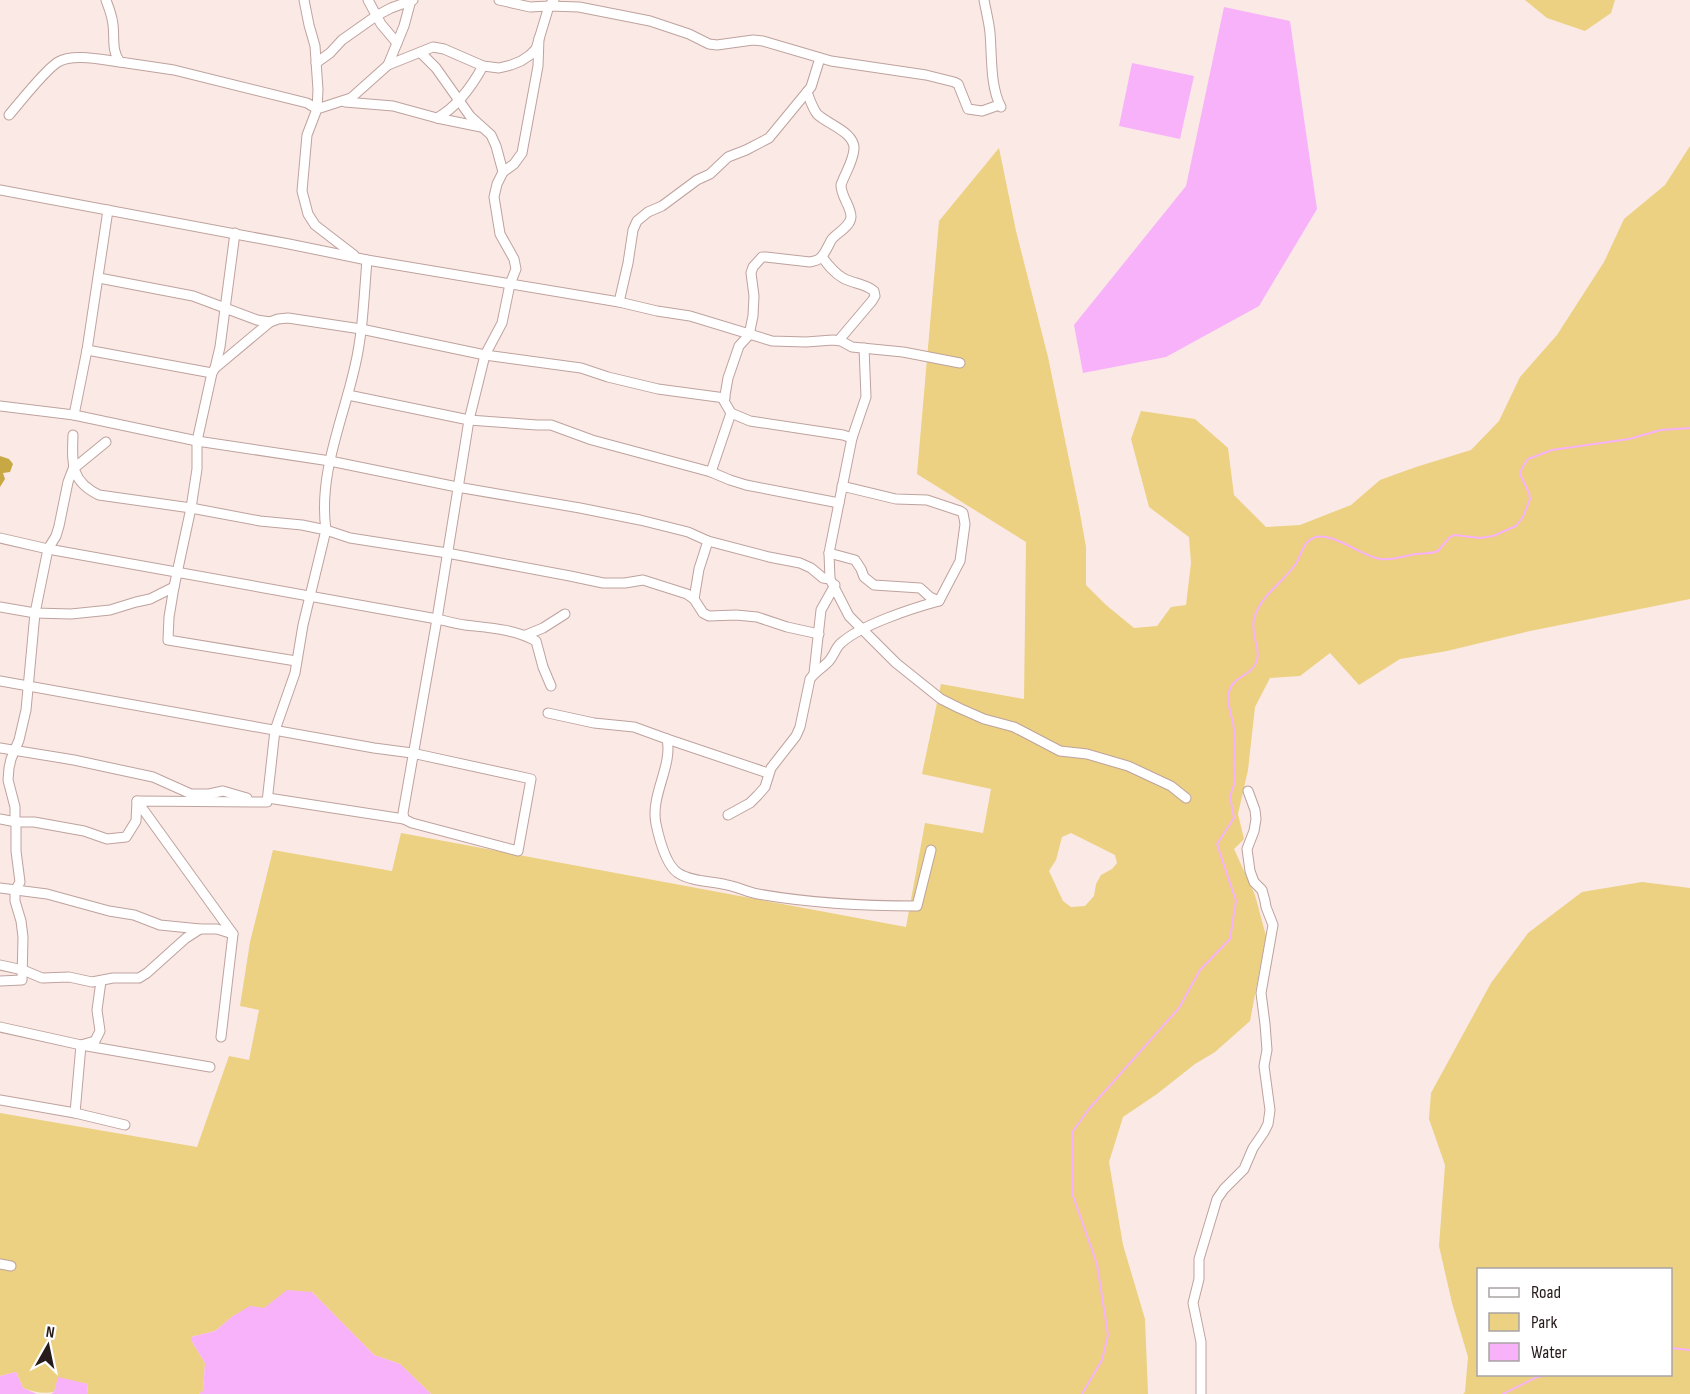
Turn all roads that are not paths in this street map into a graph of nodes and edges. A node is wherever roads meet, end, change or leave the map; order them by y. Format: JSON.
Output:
{"nodes":[{"id":1,"x":106,"y":0,"type":"edge"},
{"id":2,"x":304,"y":0,"type":"edge"},
{"id":3,"x":368,"y":0,"type":"edge"},
{"id":4,"x":411,"y":0,"type":"edge"},
{"id":5,"x":499,"y":0,"type":"edge"},
{"id":6,"x":984,"y":0,"type":"edge"},
{"id":7,"x":552,"y":3,"type":"edge"},
{"id":8,"x":376,"y":16,"type":"junction"},
{"id":9,"x":540,"y":38,"type":"junction"},
{"id":10,"x":397,"y":43,"type":"junction"},
{"id":11,"x":420,"y":53,"type":"junction"},
{"id":12,"x":820,"y":58,"type":"junction"},
{"id":13,"x":120,"y":62,"type":"junction"},
{"id":14,"x":316,"y":63,"type":"junction"},
{"id":15,"x":388,"y":65,"type":"junction"},
{"id":16,"x":483,"y":66,"type":"junction"},
{"id":17,"x":807,"y":92,"type":"junction"},
{"id":18,"x":458,"y":101,"type":"junction"},
{"id":19,"x":343,"y":102,"type":"junction"},
{"id":20,"x":318,"y":109,"type":"junction"},
{"id":21,"x":9,"y":115,"type":"dead end"},
{"id":22,"x":437,"y":118,"type":"junction"},
{"id":23,"x":482,"y":127,"type":"junction"},
{"id":24,"x":503,"y":172,"type":"junction"},
{"id":25,"x":0,"y":190,"type":"edge"},
{"id":26,"x":108,"y":210,"type":"junction"},
{"id":27,"x":235,"y":233,"type":"junction"},
{"id":28,"x":822,"y":257,"type":"junction"},
{"id":29,"x":362,"y":259,"type":"junction"},
{"id":30,"x":99,"y":278,"type":"junction"},
{"id":31,"x":510,"y":284,"type":"junction"},
{"id":32,"x":619,"y":302,"type":"junction"},
{"id":33,"x":224,"y":308,"type":"junction"},
{"id":34,"x":270,"y":322,"type":"junction"},
{"id":35,"x":729,"y":328,"type":"junction"},
{"id":36,"x":361,"y":329,"type":"junction"},
{"id":37,"x":749,"y":334,"type":"junction"},
{"id":38,"x":839,"y":340,"type":"junction"},
{"id":39,"x":739,"y":346,"type":"junction"},
{"id":40,"x":864,"y":348,"type":"junction"},
{"id":41,"x":87,"y":350,"type":"junction"},
{"id":42,"x":485,"y":355,"type":"junction"},
{"id":43,"x":960,"y":363,"type":"dead end"},
{"id":44,"x":213,"y":371,"type":"junction"},
{"id":45,"x":348,"y":395,"type":"junction"},
{"id":46,"x":725,"y":398,"type":"junction"},
{"id":47,"x":0,"y":406,"type":"edge"},
{"id":48,"x":731,"y":413,"type":"junction"},
{"id":49,"x":74,"y":415,"type":"junction"},
{"id":50,"x":469,"y":420,"type":"junction"},
{"id":51,"x":73,"y":435,"type":"dead end"},
{"id":52,"x":852,"y":438,"type":"junction"},
{"id":53,"x":197,"y":441,"type":"junction"},
{"id":54,"x":106,"y":442,"type":"dead end"},
{"id":55,"x":330,"y":461,"type":"junction"},
{"id":56,"x":73,"y":469,"type":"junction"},
{"id":57,"x":711,"y":472,"type":"junction"},
{"id":58,"x":842,"y":486,"type":"junction"},
{"id":59,"x":457,"y":487,"type":"junction"},
{"id":60,"x":839,"y":502,"type":"junction"},
{"id":61,"x":191,"y":508,"type":"junction"},
{"id":62,"x":326,"y":530,"type":"junction"},
{"id":63,"x":0,"y":538,"type":"edge"},
{"id":64,"x":708,"y":541,"type":"junction"},
{"id":65,"x":48,"y":549,"type":"junction"},
{"id":66,"x":447,"y":553,"type":"junction"},
{"id":67,"x":830,"y":553,"type":"junction"},
{"id":68,"x":177,"y":573,"type":"junction"},
{"id":69,"x":832,"y":582,"type":"junction"},
{"id":70,"x":174,"y":587,"type":"junction"},
{"id":71,"x":310,"y":597,"type":"junction"},
{"id":72,"x":694,"y":599,"type":"junction"},
{"id":73,"x":939,"y":602,"type":"junction"},
{"id":74,"x":0,"y":607,"type":"edge"},
{"id":75,"x":35,"y":613,"type":"junction"},
{"id":76,"x":565,"y":614,"type":"dead end"},
{"id":77,"x":437,"y":619,"type":"junction"},
{"id":78,"x":861,"y":630,"type":"junction"},
{"id":79,"x":819,"y":634,"type":"junction"},
{"id":80,"x":526,"y":636,"type":"junction"},
{"id":81,"x":296,"y":661,"type":"junction"},
{"id":82,"x":814,"y":673,"type":"junction"},
{"id":83,"x":0,"y":681,"type":"edge"},
{"id":84,"x":29,"y":686,"type":"junction"},
{"id":85,"x":551,"y":686,"type":"dead end"},
{"id":86,"x":548,"y":712,"type":"dead end"},
{"id":87,"x":275,"y":730,"type":"junction"},
{"id":88,"x":667,"y":739,"type":"junction"},
{"id":89,"x":0,"y":748,"type":"edge"},
{"id":90,"x":15,"y":750,"type":"junction"},
{"id":91,"x":412,"y":753,"type":"junction"},
{"id":92,"x":768,"y":773,"type":"junction"},
{"id":93,"x":1248,"y":791,"type":"dead end"},
{"id":94,"x":1186,"y":798,"type":"dead end"},
{"id":95,"x":268,"y":800,"type":"junction"},
{"id":96,"x":137,"y":801,"type":"junction"},
{"id":97,"x":728,"y":815,"type":"dead end"},
{"id":98,"x":0,"y":819,"type":"edge"},
{"id":99,"x":404,"y":819,"type":"junction"},
{"id":100,"x":16,"y":822,"type":"junction"},
{"id":101,"x":931,"y":850,"type":"dead end"},
{"id":102,"x":0,"y":888,"type":"edge"},
{"id":103,"x":15,"y":891,"type":"junction"},
{"id":104,"x":200,"y":929,"type":"junction"},
{"id":105,"x":233,"y":934,"type":"junction"},
{"id":106,"x":0,"y":965,"type":"edge"},
{"id":107,"x":24,"y":970,"type":"junction"},
{"id":108,"x":0,"y":981,"type":"edge"},
{"id":109,"x":101,"y":981,"type":"junction"},
{"id":110,"x":0,"y":1027,"type":"edge"},
{"id":111,"x":220,"y":1037,"type":"dead end"},
{"id":112,"x":81,"y":1045,"type":"junction"},
{"id":113,"x":210,"y":1067,"type":"dead end"},
{"id":114,"x":0,"y":1100,"type":"edge"},
{"id":115,"x":75,"y":1113,"type":"junction"},
{"id":116,"x":125,"y":1125,"type":"dead end"},
{"id":117,"x":0,"y":1264,"type":"edge"},
{"id":118,"x":11,"y":1266,"type":"dead end"},
{"id":119,"x":1202,"y":1394,"type":"edge"}],
"edges":[{"from":1,"to":13,"type":"street"},
{"from":2,"to":14,"type":"street"},
{"from":3,"to":8,"type":"street"},
{"from":4,"to":8,"type":"street"},
{"from":4,"to":10,"type":"street"},
{"from":5,"to":7,"type":"street"},
{"from":6,"to":12,"type":"street"},
{"from":7,"to":9,"type":"street"},
{"from":7,"to":12,"type":"street"},
{"from":8,"to":10,"type":"street"},
{"from":8,"to":14,"type":"street"},
{"from":9,"to":16,"type":"street"},
{"from":9,"to":24,"type":"street"},
{"from":10,"to":15,"type":"street"},
{"from":11,"to":15,"type":"street"},
{"from":11,"to":16,"type":"street"},
{"from":11,"to":18,"type":"street"},
{"from":12,"to":17,"type":"street"},
{"from":13,"to":20,"type":"street"},
{"from":13,"to":21,"type":"street"},
{"from":14,"to":20,"type":"street"},
{"from":15,"to":19,"type":"street"},
{"from":16,"to":18,"type":"street"},
{"from":17,"to":28,"type":"street"},
{"from":17,"to":32,"type":"street"},
{"from":18,"to":22,"type":"street"},
{"from":18,"to":23,"type":"street"},
{"from":19,"to":20,"type":"street"},
{"from":19,"to":22,"type":"street"},
{"from":20,"to":29,"type":"street"},
{"from":22,"to":23,"type":"street"},
{"from":23,"to":24,"type":"street"},
{"from":24,"to":31,"type":"street"},
{"from":25,"to":26,"type":"street"},
{"from":26,"to":27,"type":"street"},
{"from":26,"to":30,"type":"street"},
{"from":27,"to":29,"type":"street"},
{"from":27,"to":33,"type":"street"},
{"from":28,"to":37,"type":"street"},
{"from":28,"to":38,"type":"street"},
{"from":29,"to":31,"type":"street"},
{"from":29,"to":36,"type":"street"},
{"from":30,"to":33,"type":"street"},
{"from":30,"to":41,"type":"street"},
{"from":31,"to":32,"type":"street"},
{"from":31,"to":42,"type":"street"},
{"from":32,"to":35,"type":"street"},
{"from":33,"to":34,"type":"street"},
{"from":33,"to":44,"type":"street"},
{"from":34,"to":36,"type":"street"},
{"from":34,"to":44,"type":"street"},
{"from":35,"to":37,"type":"street"},
{"from":35,"to":39,"type":"street"},
{"from":36,"to":42,"type":"street"},
{"from":36,"to":45,"type":"street"},
{"from":37,"to":38,"type":"street"},
{"from":37,"to":39,"type":"street"},
{"from":38,"to":40,"type":"street"},
{"from":39,"to":46,"type":"street"},
{"from":40,"to":43,"type":"street"},
{"from":40,"to":52,"type":"street"},
{"from":41,"to":44,"type":"street"},
{"from":41,"to":49,"type":"street"},
{"from":42,"to":46,"type":"street"},
{"from":42,"to":50,"type":"street"},
{"from":44,"to":53,"type":"street"},
{"from":45,"to":50,"type":"street"},
{"from":45,"to":55,"type":"street"},
{"from":46,"to":48,"type":"street"},
{"from":47,"to":49,"type":"street"},
{"from":48,"to":52,"type":"street"},
{"from":48,"to":57,"type":"street"},
{"from":49,"to":53,"type":"street"},
{"from":50,"to":57,"type":"street"},
{"from":50,"to":59,"type":"street"},
{"from":51,"to":56,"type":"street"},
{"from":52,"to":58,"type":"street"},
{"from":53,"to":55,"type":"street"},
{"from":53,"to":61,"type":"street"},
{"from":54,"to":56,"type":"street"},
{"from":55,"to":59,"type":"street"},
{"from":55,"to":62,"type":"street"},
{"from":56,"to":61,"type":"street"},
{"from":56,"to":65,"type":"street"},
{"from":57,"to":60,"type":"street"},
{"from":58,"to":60,"type":"street"},
{"from":58,"to":73,"type":"street"},
{"from":59,"to":64,"type":"street"},
{"from":59,"to":66,"type":"street"},
{"from":60,"to":67,"type":"street"},
{"from":61,"to":62,"type":"street"},
{"from":61,"to":68,"type":"street"},
{"from":62,"to":66,"type":"street"},
{"from":62,"to":71,"type":"street"},
{"from":63,"to":65,"type":"street"},
{"from":64,"to":69,"type":"street"},
{"from":64,"to":72,"type":"street"},
{"from":65,"to":68,"type":"street"},
{"from":65,"to":75,"type":"street"},
{"from":66,"to":72,"type":"street"},
{"from":66,"to":77,"type":"street"},
{"from":67,"to":69,"type":"street"},
{"from":67,"to":73,"type":"street"},
{"from":68,"to":70,"type":"street"},
{"from":68,"to":71,"type":"street"},
{"from":69,"to":78,"type":"street"},
{"from":69,"to":79,"type":"street"},
{"from":70,"to":75,"type":"street"},
{"from":70,"to":81,"type":"street"},
{"from":71,"to":77,"type":"street"},
{"from":71,"to":81,"type":"street"},
{"from":72,"to":79,"type":"street"},
{"from":73,"to":78,"type":"street"},
{"from":74,"to":75,"type":"street"},
{"from":75,"to":84,"type":"street"},
{"from":76,"to":80,"type":"street"},
{"from":77,"to":80,"type":"street"},
{"from":77,"to":91,"type":"street"},
{"from":78,"to":82,"type":"street"},
{"from":78,"to":94,"type":"street"},
{"from":79,"to":82,"type":"street"},
{"from":80,"to":85,"type":"street"},
{"from":81,"to":87,"type":"street"},
{"from":82,"to":92,"type":"street"},
{"from":83,"to":84,"type":"street"},
{"from":84,"to":87,"type":"street"},
{"from":84,"to":90,"type":"street"},
{"from":86,"to":88,"type":"street"},
{"from":87,"to":91,"type":"street"},
{"from":87,"to":95,"type":"street"},
{"from":88,"to":92,"type":"street"},
{"from":88,"to":101,"type":"street"},
{"from":89,"to":90,"type":"street"},
{"from":90,"to":95,"type":"street"},
{"from":90,"to":100,"type":"street"},
{"from":91,"to":99,"type":"street"},
{"from":91,"to":99,"type":"street"},
{"from":92,"to":97,"type":"street"},
{"from":93,"to":119,"type":"street"},
{"from":95,"to":96,"type":"street"},
{"from":95,"to":99,"type":"street"},
{"from":96,"to":100,"type":"street"},
{"from":96,"to":105,"type":"street"},
{"from":98,"to":100,"type":"street"},
{"from":100,"to":103,"type":"street"},
{"from":102,"to":103,"type":"street"},
{"from":103,"to":104,"type":"street"},
{"from":103,"to":107,"type":"street"},
{"from":104,"to":105,"type":"street"},
{"from":104,"to":109,"type":"street"},
{"from":105,"to":111,"type":"street"},
{"from":106,"to":107,"type":"street"},
{"from":107,"to":108,"type":"street"},
{"from":107,"to":109,"type":"street"},
{"from":109,"to":112,"type":"street"},
{"from":110,"to":112,"type":"street"},
{"from":112,"to":113,"type":"street"},
{"from":112,"to":115,"type":"street"},
{"from":114,"to":115,"type":"street"},
{"from":115,"to":116,"type":"street"},
{"from":117,"to":118,"type":"street"}]}
